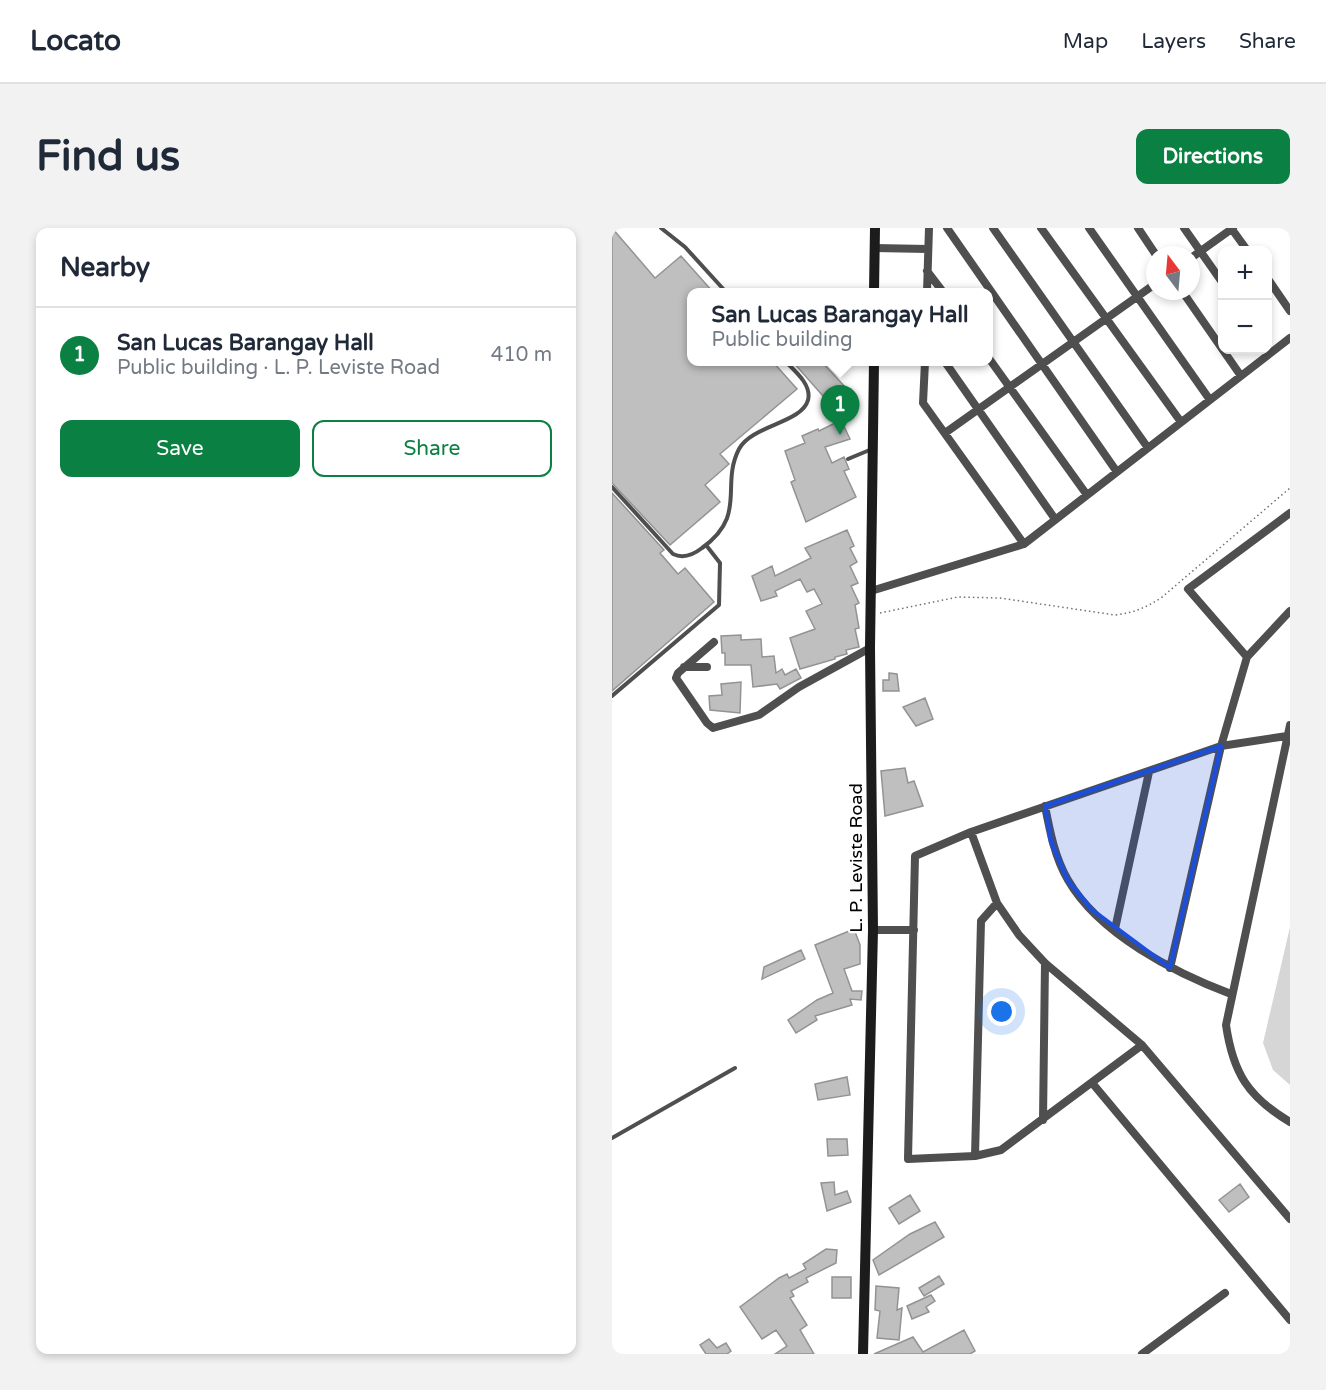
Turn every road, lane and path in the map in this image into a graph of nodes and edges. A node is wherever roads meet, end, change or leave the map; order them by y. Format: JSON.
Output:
{"nodes":[{"id":1,"x":662,"y":228,"type":"edge"},
{"id":2,"x":875,"y":228,"type":"edge"},
{"id":3,"x":929,"y":228,"type":"edge"},
{"id":4,"x":947,"y":228,"type":"edge"},
{"id":5,"x":993,"y":228,"type":"edge"},
{"id":6,"x":1041,"y":228,"type":"edge"},
{"id":7,"x":1089,"y":228,"type":"edge"},
{"id":8,"x":1138,"y":228,"type":"edge"},
{"id":9,"x":1184,"y":228,"type":"edge"},
{"id":10,"x":1232,"y":228,"type":"edge"},
{"id":11,"x":1150,"y":246,"type":"edge"},
{"id":12,"x":1244,"y":246,"type":"edge"},
{"id":13,"x":874,"y":248,"type":"junction"},
{"id":14,"x":928,"y":249,"type":"junction"},
{"id":15,"x":1201,"y":251,"type":"junction"},
{"id":16,"x":927,"y":271,"type":"junction"},
{"id":17,"x":1218,"y":276,"type":"edge"},
{"id":18,"x":1272,"y":285,"type":"edge"},
{"id":19,"x":722,"y":288,"type":"edge"},
{"id":20,"x":874,"y":288,"type":"edge"},
{"id":21,"x":927,"y":288,"type":"edge"},
{"id":22,"x":940,"y":288,"type":"edge"},
{"id":23,"x":989,"y":288,"type":"edge"},
{"id":24,"x":1146,"y":290,"type":"edge"},
{"id":25,"x":993,"y":294,"type":"edge"},
{"id":26,"x":1137,"y":297,"type":"junction"},
{"id":27,"x":1188,"y":300,"type":"edge"},
{"id":28,"x":1290,"y":311,"type":"edge"},
{"id":29,"x":1106,"y":319,"type":"junction"},
{"id":30,"x":1290,"y":338,"type":"edge"},
{"id":31,"x":1073,"y":342,"type":"junction"},
{"id":32,"x":1273,"y":352,"type":"joint"},
{"id":33,"x":993,"y":364,"type":"edge"},
{"id":34,"x":1042,"y":365,"type":"junction"},
{"id":35,"x":790,"y":366,"type":"edge"},
{"id":36,"x":874,"y":366,"type":"edge"},
{"id":37,"x":925,"y":366,"type":"edge"},
{"id":38,"x":948,"y":366,"type":"edge"},
{"id":39,"x":1241,"y":376,"type":"junction"},
{"id":40,"x":1010,"y":387,"type":"junction"},
{"id":41,"x":1210,"y":400,"type":"junction"},
{"id":42,"x":979,"y":410,"type":"junction"},
{"id":43,"x":1181,"y":422,"type":"junction"},
{"id":44,"x":945,"y":434,"type":"junction"},
{"id":45,"x":873,"y":448,"type":"junction"},
{"id":46,"x":1148,"y":448,"type":"junction"},
{"id":47,"x":849,"y":459,"type":"dead end"},
{"id":48,"x":1117,"y":472,"type":"junction"},
{"id":49,"x":612,"y":488,"type":"edge"},
{"id":50,"x":1290,"y":488,"type":"edge"},
{"id":51,"x":1087,"y":495,"type":"junction"},
{"id":52,"x":1290,"y":513,"type":"edge"},
{"id":53,"x":1055,"y":519,"type":"junction"},
{"id":54,"x":1023,"y":544,"type":"junction"},
{"id":55,"x":706,"y":546,"type":"junction"},
{"id":56,"x":871,"y":591,"type":"junction"},
{"id":57,"x":1290,"y":611,"type":"edge"},
{"id":58,"x":871,"y":615,"type":"junction"},
{"id":59,"x":714,"y":642,"type":"dead end"},
{"id":60,"x":870,"y":648,"type":"junction"},
{"id":61,"x":1247,"y":657,"type":"junction"},
{"id":62,"x":684,"y":667,"type":"junction"},
{"id":63,"x":707,"y":667,"type":"dead end"},
{"id":64,"x":612,"y":696,"type":"edge"},
{"id":65,"x":1290,"y":725,"type":"edge"},
{"id":66,"x":1287,"y":736,"type":"junction"},
{"id":67,"x":1221,"y":746,"type":"junction"},
{"id":68,"x":1149,"y":772,"type":"junction"},
{"id":69,"x":1046,"y":807,"type":"junction"},
{"id":70,"x":970,"y":832,"type":"junction"},
{"id":71,"x":997,"y":903,"type":"junction"},
{"id":72,"x":1115,"y":929,"type":"junction"},
{"id":73,"x":873,"y":930,"type":"junction"},
{"id":74,"x":914,"y":930,"type":"junction"},
{"id":75,"x":1045,"y":963,"type":"junction"},
{"id":76,"x":1170,"y":968,"type":"junction"},
{"id":77,"x":1231,"y":994,"type":"junction"},
{"id":78,"x":1142,"y":1045,"type":"junction"},
{"id":79,"x":735,"y":1068,"type":"dead end"},
{"id":80,"x":1093,"y":1084,"type":"junction"},
{"id":81,"x":1043,"y":1120,"type":"junction"},
{"id":82,"x":1290,"y":1122,"type":"edge"},
{"id":83,"x":612,"y":1138,"type":"edge"},
{"id":84,"x":975,"y":1156,"type":"junction"},
{"id":85,"x":1290,"y":1219,"type":"edge"},
{"id":86,"x":1225,"y":1293,"type":"dead end"},
{"id":87,"x":1288,"y":1315,"type":"edge"},
{"id":88,"x":863,"y":1354,"type":"edge"},
{"id":89,"x":1143,"y":1354,"type":"edge"}],
"edges":[{"from":1,"to":19,"type":"lane"},
{"from":2,"to":13,"type":"main road"},
{"from":3,"to":14,"type":"street"},
{"from":4,"to":23,"type":"street"},
{"from":5,"to":31,"type":"street"},
{"from":6,"to":29,"type":"street"},
{"from":7,"to":26,"type":"street"},
{"from":8,"to":11,"type":"street"},
{"from":9,"to":15,"type":"street"},
{"from":10,"to":12,"type":"street"},
{"from":10,"to":15,"type":"street"},
{"from":13,"to":14,"type":"street"},
{"from":13,"to":20,"type":"main road"},
{"from":14,"to":16,"type":"street"},
{"from":15,"to":17,"type":"street"},
{"from":16,"to":21,"type":"street"},
{"from":16,"to":22,"type":"street"},
{"from":18,"to":28,"type":"street"},
{"from":24,"to":26,"type":"street"},
{"from":25,"to":34,"type":"street"},
{"from":26,"to":29,"type":"street"},
{"from":26,"to":41,"type":"street"},
{"from":27,"to":39,"type":"street"},
{"from":29,"to":31,"type":"street"},
{"from":29,"to":43,"type":"street"},
{"from":30,"to":32,"type":"street"},
{"from":31,"to":34,"type":"street"},
{"from":31,"to":46,"type":"street"},
{"from":32,"to":39,"type":"street"},
{"from":33,"to":40,"type":"street"},
{"from":34,"to":40,"type":"street"},
{"from":34,"to":48,"type":"street"},
{"from":35,"to":55,"type":"lane"},
{"from":36,"to":45,"type":"main road","name":"L. P. Leviste Road"},
{"from":37,"to":44,"type":"street"},
{"from":38,"to":42,"type":"street"},
{"from":39,"to":41,"type":"street"},
{"from":40,"to":42,"type":"street"},
{"from":40,"to":51,"type":"street"},
{"from":41,"to":43,"type":"street"},
{"from":42,"to":44,"type":"street"},
{"from":42,"to":53,"type":"street"},
{"from":43,"to":46,"type":"street"},
{"from":44,"to":54,"type":"street"},
{"from":45,"to":47,"type":"lane"},
{"from":45,"to":56,"type":"main road","name":"L. P. Leviste Road"},
{"from":46,"to":48,"type":"street"},
{"from":48,"to":51,"type":"street"},
{"from":49,"to":55,"type":"lane"},
{"from":50,"to":58,"type":"path"},
{"from":51,"to":53,"type":"street"},
{"from":52,"to":61,"type":"street"},
{"from":53,"to":54,"type":"street"},
{"from":54,"to":56,"type":"street"},
{"from":55,"to":64,"type":"lane"},
{"from":56,"to":58,"type":"main road","name":"L. P. Leviste Road"},
{"from":57,"to":61,"type":"street"},
{"from":58,"to":60,"type":"main road","name":"L. P. Leviste Road"},
{"from":59,"to":62,"type":"street"},
{"from":60,"to":62,"type":"street"},
{"from":60,"to":73,"type":"main road","name":"L. P. Leviste Road"},
{"from":61,"to":67,"type":"street"},
{"from":62,"to":63,"type":"street"},
{"from":65,"to":66,"type":"street"},
{"from":66,"to":67,"type":"street"},
{"from":66,"to":77,"type":"street"},
{"from":67,"to":68,"type":"street"},
{"from":67,"to":76,"type":"street"},
{"from":68,"to":69,"type":"street"},
{"from":68,"to":72,"type":"street"},
{"from":69,"to":70,"type":"street"},
{"from":69,"to":72,"type":"street"},
{"from":70,"to":71,"type":"street"},
{"from":70,"to":74,"type":"street"},
{"from":71,"to":75,"type":"street"},
{"from":71,"to":84,"type":"street"},
{"from":72,"to":76,"type":"street"},
{"from":73,"to":74,"type":"street"},
{"from":73,"to":88,"type":"main road","name":"L. P. Leviste Road"},
{"from":74,"to":84,"type":"street"},
{"from":75,"to":78,"type":"street"},
{"from":75,"to":81,"type":"street"},
{"from":76,"to":77,"type":"street"},
{"from":77,"to":82,"type":"street"},
{"from":78,"to":80,"type":"street"},
{"from":78,"to":85,"type":"street"},
{"from":79,"to":83,"type":"lane"},
{"from":80,"to":81,"type":"street"},
{"from":80,"to":87,"type":"street"},
{"from":81,"to":84,"type":"street"},
{"from":86,"to":89,"type":"street"}]}
